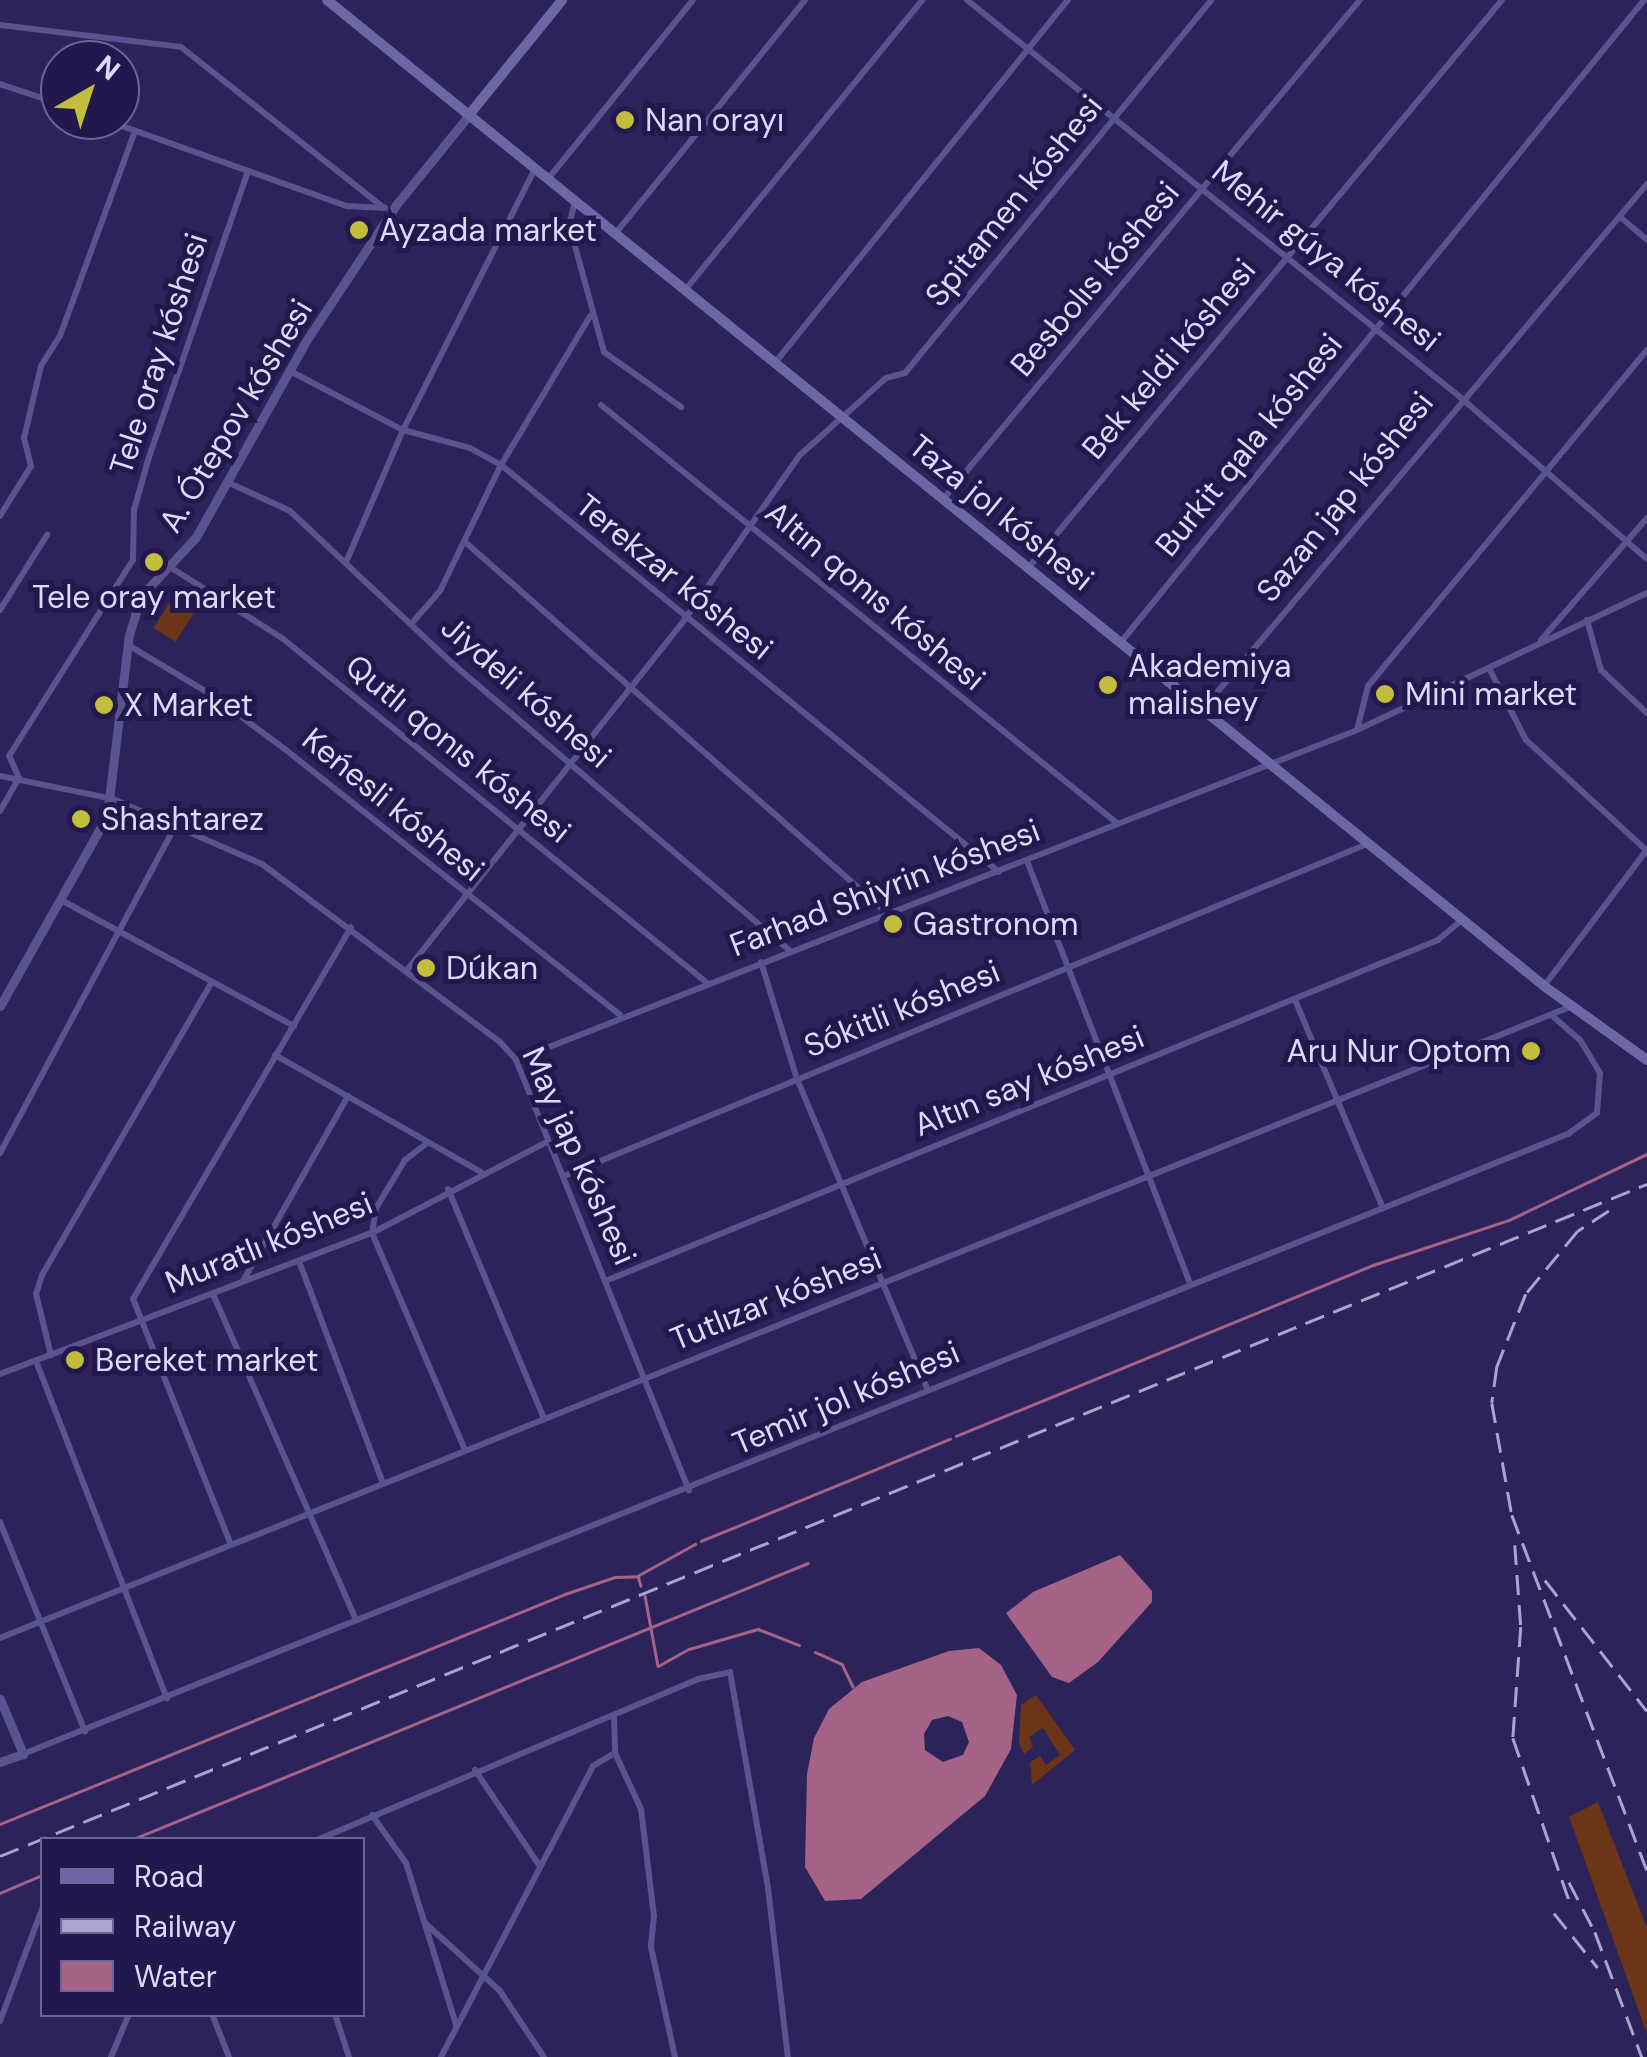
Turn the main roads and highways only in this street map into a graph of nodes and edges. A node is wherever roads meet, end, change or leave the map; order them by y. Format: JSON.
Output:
{"nodes":[{"id":1,"x":327,"y":0,"type":"edge"},
{"id":2,"x":556,"y":2,"type":"edge"},
{"id":3,"x":469,"y":115,"type":"junction"},
{"id":4,"x":1647,"y":1060,"type":"edge"}],
"edges":[{"from":1,"to":3,"type":"main road","name":"Taza jol kóshesi"},
{"from":2,"to":3,"type":"main road","name":"A. Ótepov kóshesi"},
{"from":3,"to":4,"type":"main road","name":"Taza jol kóshesi"}]}
